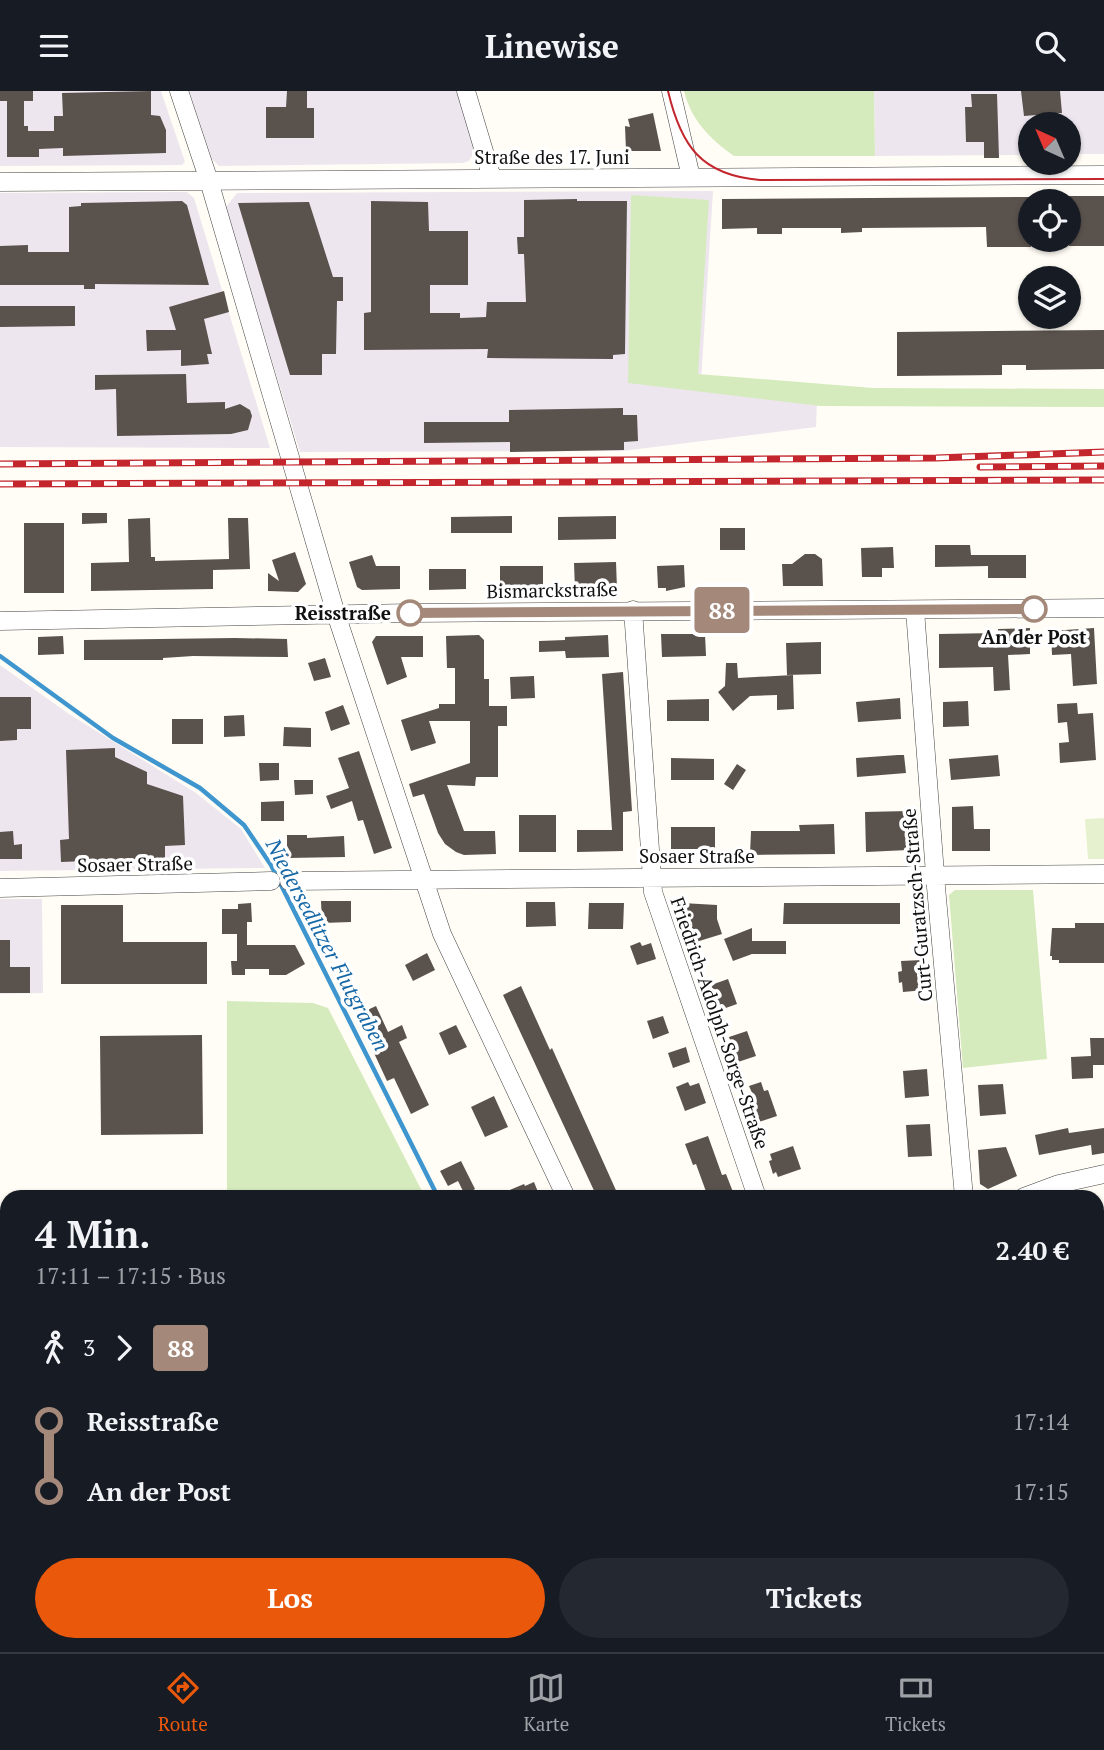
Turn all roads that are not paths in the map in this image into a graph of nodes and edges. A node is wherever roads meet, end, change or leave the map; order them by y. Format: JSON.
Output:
{"nodes":[{"id":1,"x":178,"y":91,"type":"edge"},
{"id":2,"x":466,"y":91,"type":"edge"},
{"id":3,"x":671,"y":91,"type":"edge"},
{"id":4,"x":1104,"y":176,"type":"edge"},
{"id":5,"x":691,"y":177,"type":"junction"},
{"id":6,"x":492,"y":178,"type":"junction"},
{"id":7,"x":209,"y":181,"type":"junction"},
{"id":8,"x":0,"y":182,"type":"edge"},
{"id":9,"x":1104,"y":608,"type":"edge"},
{"id":10,"x":633,"y":610,"type":"junction"},
{"id":11,"x":915,"y":610,"type":"junction"},
{"id":12,"x":336,"y":614,"type":"junction"},
{"id":13,"x":0,"y":621,"type":"edge"},
{"id":14,"x":1104,"y":874,"type":"edge"},
{"id":15,"x":935,"y":875,"type":"junction"},
{"id":16,"x":651,"y":877,"type":"junction"},
{"id":17,"x":424,"y":879,"type":"junction"},
{"id":18,"x":0,"y":888,"type":"edge"},
{"id":19,"x":1104,"y":1174,"type":"edge"},
{"id":20,"x":563,"y":1190,"type":"edge"},
{"id":21,"x":755,"y":1190,"type":"edge"},
{"id":22,"x":963,"y":1190,"type":"edge"},
{"id":23,"x":1043,"y":1190,"type":"edge"}],
"edges":[{"from":1,"to":7,"type":"street"},
{"from":2,"to":6,"type":"street"},
{"from":3,"to":5,"type":"street"},
{"from":4,"to":5,"type":"street","name":"Straße des 17. Juni"},
{"from":5,"to":6,"type":"street","name":"Straße des 17. Juni"},
{"from":6,"to":7,"type":"street","name":"Straße des 17. Juni"},
{"from":7,"to":8,"type":"street","name":"Straße des 17. Juni"},
{"from":7,"to":12,"type":"street"},
{"from":9,"to":11,"type":"street","name":"Bismarckstraße"},
{"from":10,"to":11,"type":"street","name":"Bismarckstraße"},
{"from":10,"to":12,"type":"street","name":"Bismarckstraße"},
{"from":10,"to":16,"type":"street","name":"Friedrich-Adolph-Sorge-Straße"},
{"from":11,"to":15,"type":"street","name":"Curt-Guratzsch-Straße"},
{"from":12,"to":13,"type":"street","name":"Bismarckstraße"},
{"from":12,"to":17,"type":"street"},
{"from":14,"to":15,"type":"street","name":"Sosaer Straße"},
{"from":15,"to":16,"type":"street","name":"Sosaer Straße"},
{"from":15,"to":22,"type":"street","name":"Curt-Guratzsch-Straße"},
{"from":16,"to":17,"type":"street","name":"Sosaer Straße"},
{"from":16,"to":21,"type":"street","name":"Friedrich-Adolph-Sorge-Straße"},
{"from":17,"to":18,"type":"street","name":"Sosaer Straße"},
{"from":17,"to":20,"type":"street"},
{"from":19,"to":23,"type":"street"}]}
